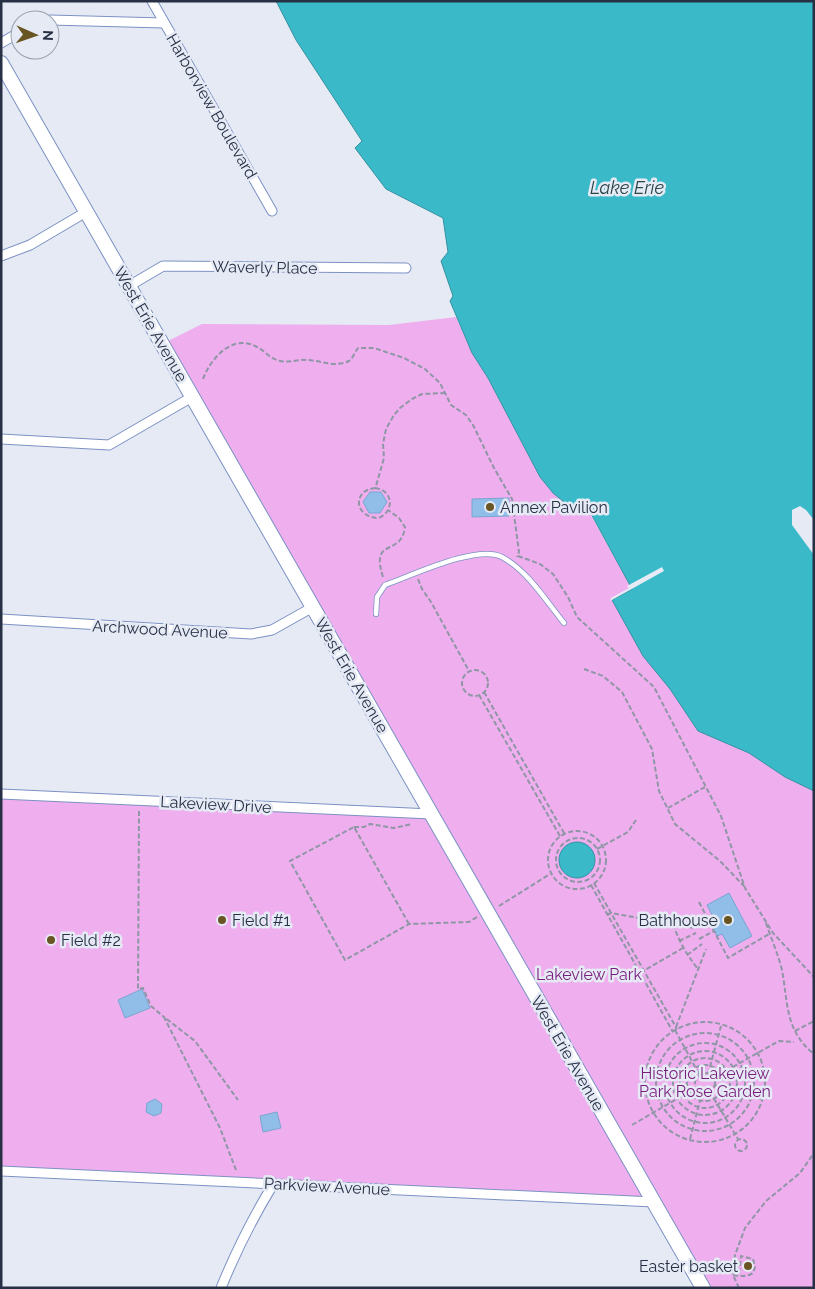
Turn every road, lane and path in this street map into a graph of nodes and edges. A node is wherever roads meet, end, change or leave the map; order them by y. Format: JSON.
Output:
{"nodes":[{"id":1,"x":152,"y":1,"type":"edge"},
{"id":2,"x":60,"y":20,"type":"edge"},
{"id":3,"x":164,"y":23,"type":"junction"},
{"id":4,"x":1,"y":63,"type":"edge"},
{"id":5,"x":272,"y":211,"type":"dead end"},
{"id":6,"x":86,"y":212,"type":"junction"},
{"id":7,"x":1,"y":256,"type":"edge"},
{"id":8,"x":406,"y":268,"type":"dead end"},
{"id":9,"x":129,"y":286,"type":"junction"},
{"id":10,"x":203,"y":379,"type":"dead end"},
{"id":11,"x":446,"y":393,"type":"junction"},
{"id":12,"x":192,"y":397,"type":"junction"},
{"id":13,"x":1,"y":438,"type":"edge"},
{"id":14,"x":375,"y":488,"type":"junction"},
{"id":15,"x":388,"y":510,"type":"junction"},
{"id":16,"x":518,"y":556,"type":"junction"},
{"id":17,"x":511,"y":563,"type":"junction"},
{"id":18,"x":416,"y":574,"type":"junction"},
{"id":19,"x":385,"y":585,"type":"junction"},
{"id":20,"x":313,"y":607,"type":"junction"},
{"id":21,"x":376,"y":614,"type":"dead end"},
{"id":22,"x":1,"y":620,"type":"edge"},
{"id":23,"x":564,"y":624,"type":"dead end"},
{"id":24,"x":584,"y":669,"type":"dead end"},
{"id":25,"x":469,"y":671,"type":"junction"},
{"id":26,"x":484,"y":692,"type":"junction"},
{"id":27,"x":479,"y":695,"type":"junction"},
{"id":28,"x":507,"y":732,"type":"junction"},
{"id":29,"x":502,"y":735,"type":"junction"},
{"id":30,"x":526,"y":766,"type":"junction"},
{"id":31,"x":522,"y":769,"type":"junction"},
{"id":32,"x":706,"y":786,"type":"junction"},
{"id":33,"x":1,"y":794,"type":"edge"},
{"id":34,"x":543,"y":796,"type":"junction"},
{"id":35,"x":539,"y":798,"type":"junction"},
{"id":36,"x":139,"y":801,"type":"junction"},
{"id":37,"x":668,"y":808,"type":"junction"},
{"id":38,"x":431,"y":814,"type":"junction"},
{"id":39,"x":636,"y":820,"type":"dead end"},
{"id":40,"x":416,"y":822,"type":"dead end"},
{"id":41,"x":354,"y":828,"type":"junction"},
{"id":42,"x":562,"y":834,"type":"junction"},
{"id":43,"x":567,"y":841,"type":"junction"},
{"id":44,"x":602,"y":846,"type":"junction"},
{"id":45,"x":597,"y":849,"type":"junction"},
{"id":46,"x":559,"y":871,"type":"junction"},
{"id":47,"x":551,"y":874,"type":"junction"},
{"id":48,"x":589,"y":879,"type":"junction"},
{"id":49,"x":592,"y":884,"type":"junction"},
{"id":50,"x":745,"y":888,"type":"junction"},
{"id":51,"x":699,"y":902,"type":"dead end"},
{"id":52,"x":499,"y":906,"type":"dead end"},
{"id":53,"x":611,"y":913,"type":"junction"},
{"id":54,"x":607,"y":914,"type":"junction"},
{"id":55,"x":477,"y":917,"type":"dead end"},
{"id":56,"x":764,"y":918,"type":"junction"},
{"id":57,"x":409,"y":924,"type":"junction"},
{"id":58,"x":673,"y":924,"type":"junction"},
{"id":59,"x":694,"y":928,"type":"dead end"},
{"id":60,"x":714,"y":931,"type":"junction"},
{"id":61,"x":696,"y":933,"type":"dead end"},
{"id":62,"x":770,"y":934,"type":"junction"},
{"id":63,"x":698,"y":939,"type":"dead end"},
{"id":64,"x":627,"y":941,"type":"junction"},
{"id":65,"x":679,"y":941,"type":"junction"},
{"id":66,"x":623,"y":943,"type":"junction"},
{"id":67,"x":702,"y":944,"type":"dead end"},
{"id":68,"x":683,"y":948,"type":"junction"},
{"id":69,"x":706,"y":949,"type":"dead end"},
{"id":70,"x":687,"y":954,"type":"junction"},
{"id":71,"x":698,"y":968,"type":"junction"},
{"id":72,"x":644,"y":970,"type":"junction"},
{"id":73,"x":640,"y":973,"type":"junction"},
{"id":74,"x":814,"y":977,"type":"edge"},
{"id":75,"x":661,"y":1000,"type":"junction"},
{"id":76,"x":656,"y":1002,"type":"junction"},
{"id":77,"x":164,"y":1017,"type":"junction"},
{"id":78,"x":814,"y":1021,"type":"edge"},
{"id":79,"x":721,"y":1025,"type":"junction"},
{"id":80,"x":675,"y":1029,"type":"junction"},
{"id":81,"x":795,"y":1031,"type":"junction"},
{"id":82,"x":718,"y":1034,"type":"junction"},
{"id":83,"x":680,"y":1039,"type":"junction"},
{"id":84,"x":794,"y":1042,"type":"dead end"},
{"id":85,"x":716,"y":1044,"type":"junction"},
{"id":86,"x":685,"y":1048,"type":"junction"},
{"id":87,"x":714,"y":1052,"type":"junction"},
{"id":88,"x":757,"y":1053,"type":"junction"},
{"id":89,"x":814,"y":1054,"type":"edge"},
{"id":90,"x":689,"y":1055,"type":"junction"},
{"id":91,"x":748,"y":1058,"type":"junction"},
{"id":92,"x":712,"y":1059,"type":"junction"},
{"id":93,"x":692,"y":1061,"type":"junction"},
{"id":94,"x":739,"y":1063,"type":"junction"},
{"id":95,"x":710,"y":1066,"type":"junction"},
{"id":96,"x":696,"y":1067,"type":"junction"},
{"id":97,"x":732,"y":1067,"type":"junction"},
{"id":98,"x":648,"y":1068,"type":"junction"},
{"id":99,"x":658,"y":1070,"type":"junction"},
{"id":100,"x":726,"y":1071,"type":"junction"},
{"id":101,"x":666,"y":1072,"type":"junction"},
{"id":102,"x":708,"y":1074,"type":"junction"},
{"id":103,"x":720,"y":1074,"type":"junction"},
{"id":104,"x":674,"y":1075,"type":"junction"},
{"id":105,"x":700,"y":1075,"type":"junction"},
{"id":106,"x":681,"y":1076,"type":"junction"},
{"id":107,"x":688,"y":1078,"type":"junction"},
{"id":108,"x":713,"y":1078,"type":"junction"},
{"id":109,"x":695,"y":1080,"type":"junction"},
{"id":110,"x":714,"y":1086,"type":"junction"},
{"id":111,"x":696,"y":1088,"type":"junction"},
{"id":112,"x":722,"y":1088,"type":"junction"},
{"id":113,"x":729,"y":1089,"type":"junction"},
{"id":114,"x":736,"y":1091,"type":"junction"},
{"id":115,"x":689,"y":1092,"type":"junction"},
{"id":116,"x":710,"y":1092,"type":"junction"},
{"id":117,"x":702,"y":1093,"type":"junction"},
{"id":118,"x":743,"y":1094,"type":"junction"},
{"id":119,"x":683,"y":1096,"type":"junction"},
{"id":120,"x":752,"y":1096,"type":"junction"},
{"id":121,"x":714,"y":1098,"type":"junction"},
{"id":122,"x":677,"y":1099,"type":"junction"},
{"id":123,"x":762,"y":1099,"type":"junction"},
{"id":124,"x":238,"y":1100,"type":"dead end"},
{"id":125,"x":700,"y":1100,"type":"junction"},
{"id":126,"x":670,"y":1104,"type":"junction"},
{"id":127,"x":718,"y":1104,"type":"junction"},
{"id":128,"x":698,"y":1107,"type":"junction"},
{"id":129,"x":663,"y":1108,"type":"junction"},
{"id":130,"x":721,"y":1111,"type":"junction"},
{"id":131,"x":654,"y":1112,"type":"junction"},
{"id":132,"x":696,"y":1114,"type":"junction"},
{"id":133,"x":725,"y":1118,"type":"junction"},
{"id":134,"x":694,"y":1122,"type":"junction"},
{"id":135,"x":632,"y":1125,"type":"dead end"},
{"id":136,"x":730,"y":1125,"type":"junction"},
{"id":137,"x":692,"y":1130,"type":"junction"},
{"id":138,"x":735,"y":1134,"type":"junction"},
{"id":139,"x":738,"y":1139,"type":"junction"},
{"id":140,"x":689,"y":1140,"type":"junction"},
{"id":141,"x":814,"y":1152,"type":"edge"},
{"id":142,"x":236,"y":1170,"type":"dead end"},
{"id":143,"x":1,"y":1171,"type":"edge"},
{"id":144,"x":274,"y":1184,"type":"junction"},
{"id":145,"x":654,"y":1202,"type":"junction"},
{"id":146,"x":735,"y":1255,"type":"junction"},
{"id":147,"x":741,"y":1256,"type":"junction"},
{"id":148,"x":733,"y":1275,"type":"junction"},
{"id":149,"x":739,"y":1276,"type":"junction"},
{"id":150,"x":221,"y":1288,"type":"edge"},
{"id":151,"x":703,"y":1288,"type":"edge"},
{"id":152,"x":739,"y":1288,"type":"edge"}],
"edges":[{"from":1,"to":3,"type":"street","name":"Harborview Boulevard"},
{"from":2,"to":3,"type":"street"},
{"from":3,"to":5,"type":"street","name":"Harborview Boulevard"},
{"from":4,"to":6,"type":"main road","name":"West Erie Avenue"},
{"from":6,"to":7,"type":"street"},
{"from":6,"to":9,"type":"main road","name":"West Erie Avenue"},
{"from":8,"to":9,"type":"street","name":"Waverly Place"},
{"from":9,"to":12,"type":"main road","name":"West Erie Avenue"},
{"from":10,"to":11,"type":"path"},
{"from":11,"to":14,"type":"path"},
{"from":11,"to":16,"type":"path"},
{"from":12,"to":13,"type":"street"},
{"from":12,"to":20,"type":"main road","name":"West Erie Avenue"},
{"from":14,"to":15,"type":"path"},
{"from":14,"to":15,"type":"path"},
{"from":15,"to":19,"type":"path"},
{"from":16,"to":17,"type":"path"},
{"from":16,"to":32,"type":"path"},
{"from":17,"to":18,"type":"lane"},
{"from":17,"to":23,"type":"lane"},
{"from":18,"to":19,"type":"lane"},
{"from":18,"to":25,"type":"path"},
{"from":19,"to":21,"type":"lane"},
{"from":20,"to":22,"type":"street","name":"Archwood Avenue"},
{"from":20,"to":38,"type":"main road","name":"West Erie Avenue"},
{"from":24,"to":37,"type":"path"},
{"from":25,"to":26,"type":"path"},
{"from":25,"to":27,"type":"path"},
{"from":26,"to":27,"type":"path"},
{"from":26,"to":28,"type":"path"},
{"from":27,"to":29,"type":"path"},
{"from":28,"to":29,"type":"path"},
{"from":28,"to":30,"type":"path"},
{"from":29,"to":31,"type":"path"},
{"from":30,"to":31,"type":"path"},
{"from":30,"to":34,"type":"path"},
{"from":31,"to":35,"type":"path"},
{"from":32,"to":37,"type":"path"},
{"from":32,"to":50,"type":"path"},
{"from":33,"to":36,"type":"street","name":"Lakeview Drive"},
{"from":34,"to":35,"type":"path"},
{"from":34,"to":42,"type":"path"},
{"from":35,"to":42,"type":"path"},
{"from":36,"to":38,"type":"street","name":"Lakeview Drive"},
{"from":36,"to":77,"type":"path"},
{"from":37,"to":50,"type":"path"},
{"from":38,"to":145,"type":"main road","name":"West Erie Avenue"},
{"from":39,"to":44,"type":"path"},
{"from":40,"to":41,"type":"path"},
{"from":41,"to":57,"type":"path"},
{"from":41,"to":57,"type":"path"},
{"from":42,"to":43,"type":"path"},
{"from":42,"to":44,"type":"path"},
{"from":42,"to":47,"type":"path"},
{"from":43,"to":45,"type":"path"},
{"from":43,"to":46,"type":"path"},
{"from":44,"to":45,"type":"path"},
{"from":44,"to":49,"type":"path"},
{"from":45,"to":48,"type":"path"},
{"from":46,"to":47,"type":"path"},
{"from":46,"to":48,"type":"path"},
{"from":47,"to":49,"type":"path"},
{"from":47,"to":52,"type":"path"},
{"from":48,"to":49,"type":"path"},
{"from":49,"to":53,"type":"path"},
{"from":49,"to":54,"type":"path"},
{"from":50,"to":56,"type":"path"},
{"from":51,"to":60,"type":"path"},
{"from":53,"to":54,"type":"path"},
{"from":53,"to":58,"type":"path"},
{"from":53,"to":64,"type":"path"},
{"from":54,"to":66,"type":"path"},
{"from":55,"to":57,"type":"path"},
{"from":56,"to":62,"type":"path"},
{"from":56,"to":74,"type":"path"},
{"from":58,"to":59,"type":"path"},
{"from":58,"to":65,"type":"path"},
{"from":60,"to":62,"type":"path"},
{"from":60,"to":63,"type":"path"},
{"from":61,"to":65,"type":"path"},
{"from":62,"to":81,"type":"path"},
{"from":64,"to":66,"type":"path"},
{"from":64,"to":72,"type":"path"},
{"from":65,"to":68,"type":"path"},
{"from":66,"to":73,"type":"path"},
{"from":67,"to":70,"type":"path"},
{"from":68,"to":70,"type":"path"},
{"from":68,"to":72,"type":"path"},
{"from":69,"to":71,"type":"path"},
{"from":70,"to":71,"type":"path"},
{"from":71,"to":80,"type":"path"},
{"from":72,"to":73,"type":"path"},
{"from":72,"to":75,"type":"path"},
{"from":73,"to":76,"type":"path"},
{"from":75,"to":76,"type":"path"},
{"from":75,"to":80,"type":"path"},
{"from":76,"to":80,"type":"path"},
{"from":77,"to":124,"type":"path"},
{"from":77,"to":142,"type":"path"},
{"from":78,"to":81,"type":"path"},
{"from":79,"to":80,"type":"path"},
{"from":79,"to":82,"type":"path"},
{"from":79,"to":88,"type":"path"},
{"from":80,"to":83,"type":"path"},
{"from":80,"to":98,"type":"path"},
{"from":81,"to":89,"type":"path"},
{"from":82,"to":83,"type":"path"},
{"from":82,"to":85,"type":"path"},
{"from":82,"to":91,"type":"path"},
{"from":83,"to":86,"type":"path"},
{"from":83,"to":99,"type":"path"},
{"from":84,"to":88,"type":"path"},
{"from":85,"to":86,"type":"path"},
{"from":85,"to":87,"type":"path"},
{"from":85,"to":94,"type":"path"},
{"from":86,"to":90,"type":"path"},
{"from":86,"to":101,"type":"path"},
{"from":87,"to":90,"type":"path"},
{"from":87,"to":92,"type":"path"},
{"from":87,"to":97,"type":"path"},
{"from":88,"to":91,"type":"path"},
{"from":88,"to":123,"type":"path"},
{"from":90,"to":93,"type":"path"},
{"from":90,"to":104,"type":"path"},
{"from":91,"to":94,"type":"path"},
{"from":91,"to":120,"type":"path"},
{"from":92,"to":93,"type":"path"},
{"from":92,"to":95,"type":"path"},
{"from":92,"to":100,"type":"path"},
{"from":93,"to":96,"type":"path"},
{"from":93,"to":106,"type":"path"},
{"from":94,"to":97,"type":"path"},
{"from":94,"to":118,"type":"path"},
{"from":95,"to":96,"type":"path"},
{"from":95,"to":102,"type":"path"},
{"from":95,"to":103,"type":"path"},
{"from":96,"to":105,"type":"path"},
{"from":96,"to":107,"type":"path"},
{"from":97,"to":100,"type":"path"},
{"from":97,"to":114,"type":"path"},
{"from":98,"to":99,"type":"path"},
{"from":98,"to":131,"type":"path"},
{"from":99,"to":101,"type":"path"},
{"from":99,"to":129,"type":"path"},
{"from":100,"to":103,"type":"path"},
{"from":100,"to":113,"type":"path"},
{"from":101,"to":104,"type":"path"},
{"from":101,"to":126,"type":"path"},
{"from":102,"to":105,"type":"path"},
{"from":102,"to":108,"type":"path"},
{"from":103,"to":108,"type":"path"},
{"from":103,"to":112,"type":"path"},
{"from":104,"to":106,"type":"path"},
{"from":104,"to":122,"type":"path"},
{"from":105,"to":109,"type":"path"},
{"from":106,"to":107,"type":"path"},
{"from":106,"to":119,"type":"path"},
{"from":107,"to":109,"type":"path"},
{"from":107,"to":115,"type":"path"},
{"from":108,"to":110,"type":"path"},
{"from":109,"to":111,"type":"path"},
{"from":110,"to":112,"type":"path"},
{"from":110,"to":116,"type":"path"},
{"from":111,"to":115,"type":"path"},
{"from":111,"to":117,"type":"path"},
{"from":112,"to":113,"type":"path"},
{"from":112,"to":121,"type":"path"},
{"from":113,"to":114,"type":"path"},
{"from":113,"to":127,"type":"path"},
{"from":114,"to":118,"type":"path"},
{"from":114,"to":130,"type":"path"},
{"from":115,"to":119,"type":"path"},
{"from":115,"to":125,"type":"path"},
{"from":116,"to":117,"type":"path"},
{"from":116,"to":121,"type":"path"},
{"from":117,"to":125,"type":"path"},
{"from":118,"to":120,"type":"path"},
{"from":118,"to":133,"type":"path"},
{"from":119,"to":122,"type":"path"},
{"from":119,"to":128,"type":"path"},
{"from":120,"to":123,"type":"path"},
{"from":120,"to":136,"type":"path"},
{"from":121,"to":125,"type":"path"},
{"from":121,"to":127,"type":"path"},
{"from":122,"to":126,"type":"path"},
{"from":122,"to":132,"type":"path"},
{"from":123,"to":138,"type":"path"},
{"from":125,"to":128,"type":"path"},
{"from":126,"to":129,"type":"path"},
{"from":126,"to":134,"type":"path"},
{"from":127,"to":128,"type":"path"},
{"from":127,"to":130,"type":"path"},
{"from":128,"to":132,"type":"path"},
{"from":129,"to":131,"type":"path"},
{"from":129,"to":137,"type":"path"},
{"from":130,"to":132,"type":"path"},
{"from":130,"to":133,"type":"path"},
{"from":131,"to":135,"type":"path"},
{"from":131,"to":140,"type":"path"},
{"from":132,"to":134,"type":"path"},
{"from":133,"to":134,"type":"path"},
{"from":133,"to":136,"type":"path"},
{"from":134,"to":137,"type":"path"},
{"from":136,"to":137,"type":"path"},
{"from":136,"to":138,"type":"path"},
{"from":137,"to":140,"type":"path"},
{"from":138,"to":139,"type":"path"},
{"from":138,"to":140,"type":"path"},
{"from":139,"to":139,"type":"path"},
{"from":141,"to":146,"type":"path"},
{"from":143,"to":144,"type":"street","name":"Parkview Avenue"},
{"from":144,"to":145,"type":"street","name":"Parkview Avenue"},
{"from":144,"to":150,"type":"street"},
{"from":145,"to":151,"type":"main road","name":"West Erie Avenue"},
{"from":146,"to":147,"type":"path"},
{"from":146,"to":148,"type":"path"},
{"from":147,"to":149,"type":"path"},
{"from":147,"to":149,"type":"path"},
{"from":148,"to":149,"type":"path"},
{"from":148,"to":152,"type":"path"}]}
